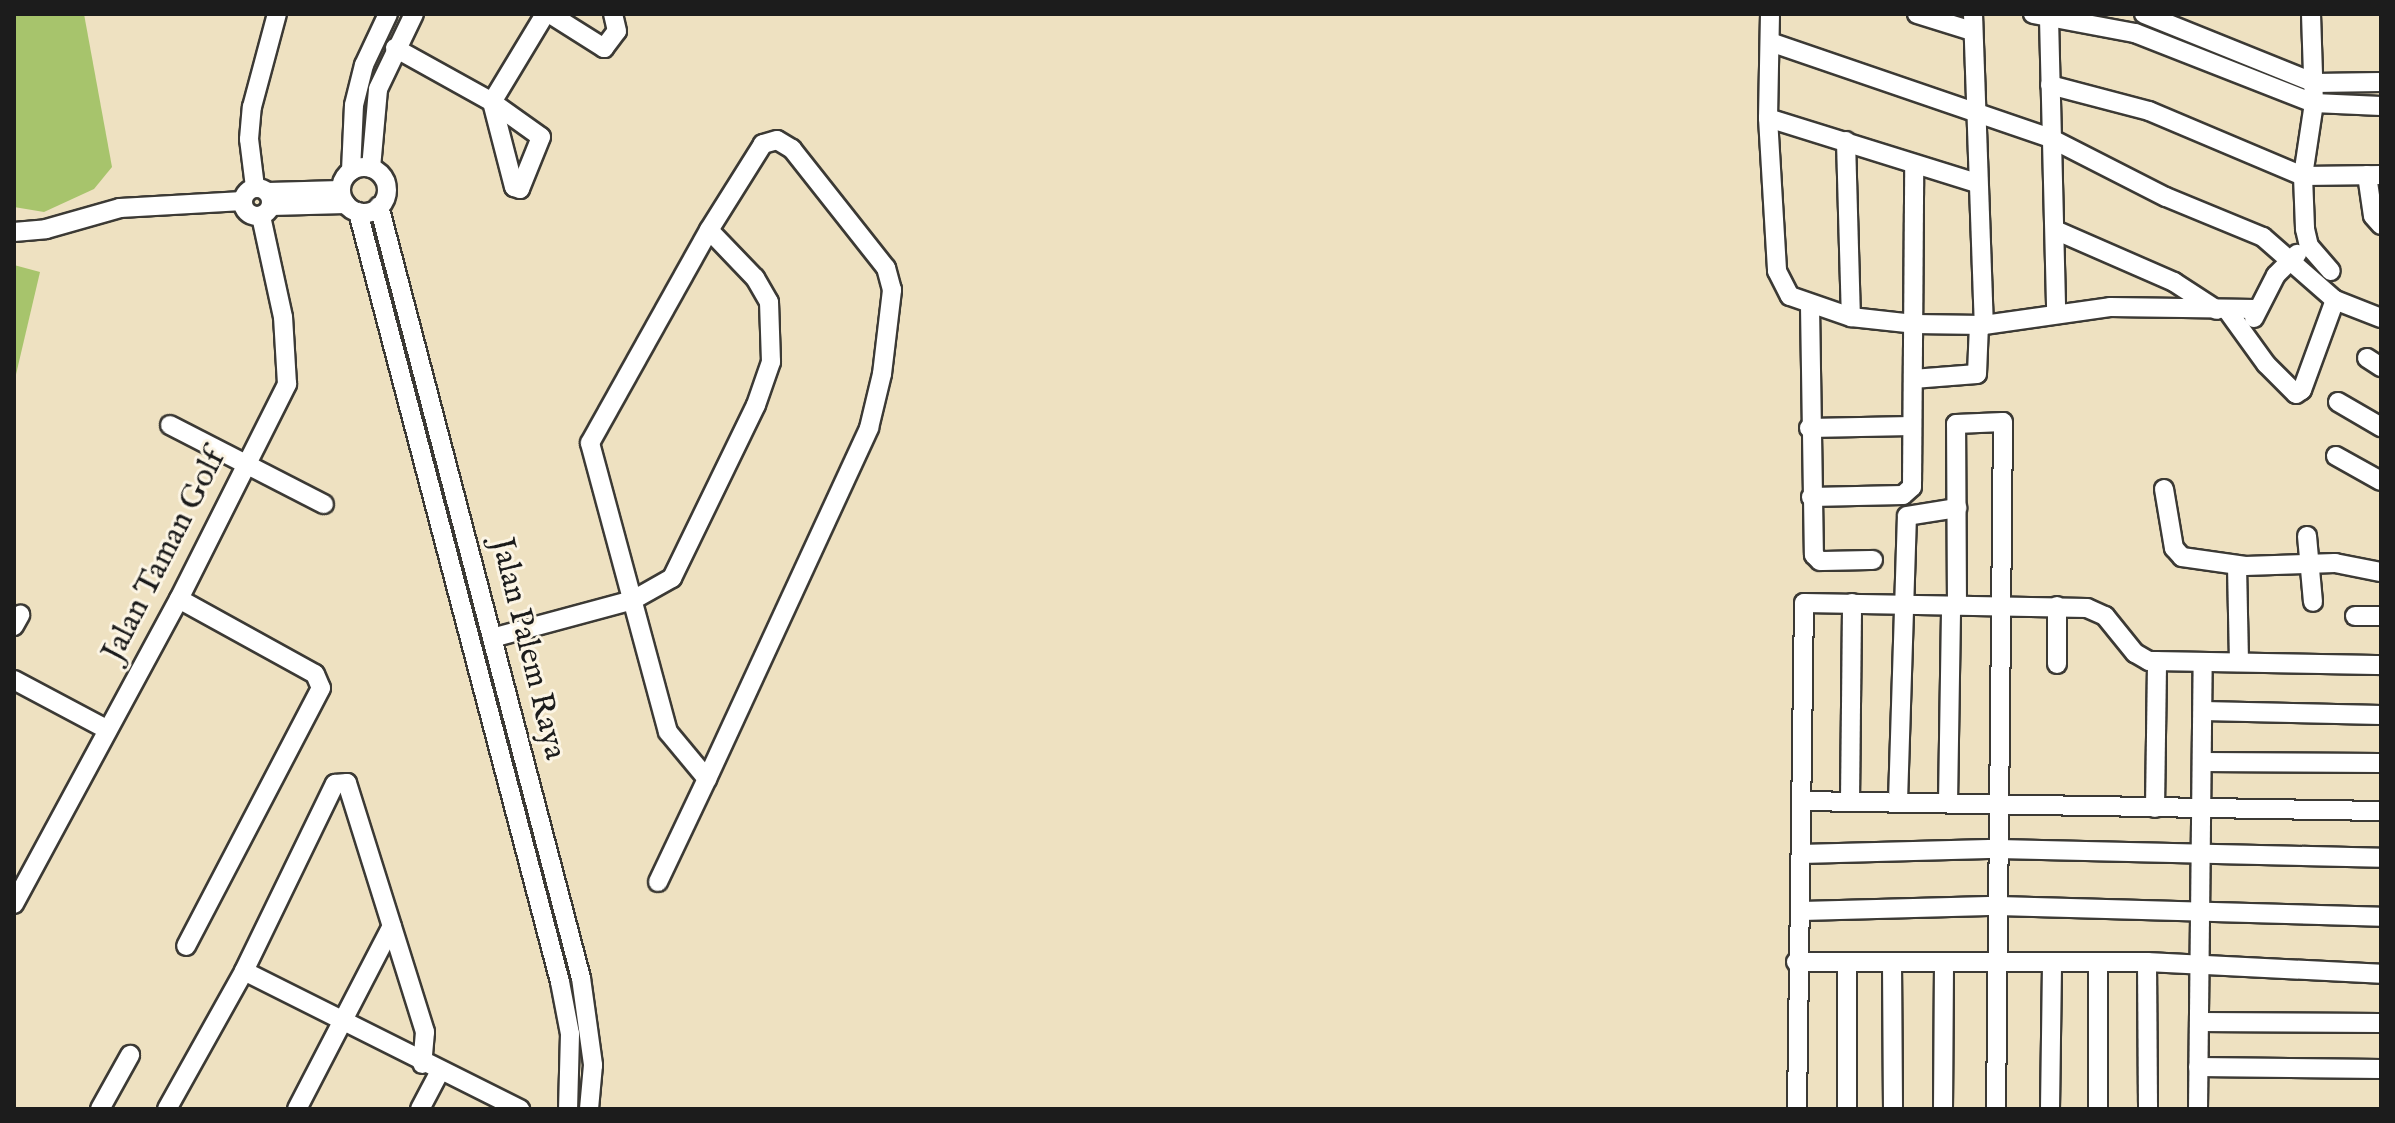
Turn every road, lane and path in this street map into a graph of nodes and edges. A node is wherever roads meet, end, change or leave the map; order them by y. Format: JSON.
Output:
{"nodes":[{"id":1,"x":277,"y":14,"type":"edge"},
{"id":2,"x":388,"y":14,"type":"edge"},
{"id":3,"x":414,"y":14,"type":"edge"},
{"id":4,"x":548,"y":14,"type":"edge"},
{"id":5,"x":613,"y":14,"type":"edge"},
{"id":6,"x":1770,"y":14,"type":"edge"},
{"id":7,"x":1917,"y":14,"type":"edge"},
{"id":8,"x":2144,"y":14,"type":"edge"},
{"id":9,"x":2311,"y":14,"type":"edge"},
{"id":10,"x":2041,"y":16,"type":"edge"},
{"id":11,"x":1973,"y":23,"type":"edge"},
{"id":12,"x":1770,"y":42,"type":"junction"},
{"id":13,"x":395,"y":48,"type":"junction"},
{"id":14,"x":2381,"y":82,"type":"edge"},
{"id":15,"x":2315,"y":83,"type":"junction"},
{"id":16,"x":2050,"y":85,"type":"junction"},
{"id":17,"x":2314,"y":103,"type":"junction"},
{"id":18,"x":2381,"y":106,"type":"edge"},
{"id":19,"x":1978,"y":112,"type":"junction"},
{"id":20,"x":1768,"y":118,"type":"junction"},
{"id":21,"x":2048,"y":137,"type":"junction"},
{"id":22,"x":1846,"y":141,"type":"junction"},
{"id":23,"x":1914,"y":166,"type":"junction"},
{"id":24,"x":371,"y":168,"type":"junction"},
{"id":25,"x":351,"y":171,"type":"junction"},
{"id":26,"x":2374,"y":175,"type":"edge"},
{"id":27,"x":2303,"y":176,"type":"junction"},
{"id":28,"x":1977,"y":183,"type":"junction"},
{"id":29,"x":260,"y":201,"type":"junction"},
{"id":30,"x":348,"y":202,"type":"junction"},
{"id":31,"x":379,"y":206,"type":"junction"},
{"id":32,"x":2381,"y":225,"type":"edge"},
{"id":33,"x":709,"y":230,"type":"junction"},
{"id":34,"x":2055,"y":230,"type":"junction"},
{"id":35,"x":14,"y":232,"type":"edge"},
{"id":36,"x":2309,"y":246,"type":"junction"},
{"id":37,"x":2289,"y":260,"type":"junction"},
{"id":38,"x":2331,"y":271,"type":"dead end"},
{"id":39,"x":2335,"y":300,"type":"junction"},
{"id":40,"x":1810,"y":306,"type":"junction"},
{"id":41,"x":2255,"y":309,"type":"junction"},
{"id":42,"x":2222,"y":310,"type":"junction"},
{"id":43,"x":2056,"y":311,"type":"junction"},
{"id":44,"x":1851,"y":317,"type":"junction"},
{"id":45,"x":2381,"y":318,"type":"edge"},
{"id":46,"x":1914,"y":324,"type":"junction"},
{"id":47,"x":1981,"y":325,"type":"junction"},
{"id":48,"x":2249,"y":337,"type":"junction"},
{"id":49,"x":1913,"y":379,"type":"junction"},
{"id":50,"x":2338,"y":402,"type":"dead end"},
{"id":51,"x":170,"y":425,"type":"dead end"},
{"id":52,"x":1912,"y":426,"type":"junction"},
{"id":53,"x":2381,"y":427,"type":"edge"},
{"id":54,"x":1809,"y":428,"type":"junction"},
{"id":55,"x":2336,"y":456,"type":"dead end"},
{"id":56,"x":246,"y":464,"type":"junction"},
{"id":57,"x":2381,"y":481,"type":"edge"},
{"id":58,"x":2164,"y":489,"type":"dead end"},
{"id":59,"x":1811,"y":497,"type":"junction"},
{"id":60,"x":324,"y":504,"type":"dead end"},
{"id":61,"x":1957,"y":508,"type":"junction"},
{"id":62,"x":2307,"y":536,"type":"dead end"},
{"id":63,"x":1873,"y":560,"type":"dead end"},
{"id":64,"x":2311,"y":564,"type":"junction"},
{"id":65,"x":2237,"y":566,"type":"junction"},
{"id":66,"x":2381,"y":572,"type":"edge"},
{"id":67,"x":179,"y":599,"type":"junction"},
{"id":68,"x":633,"y":600,"type":"junction"},
{"id":69,"x":2313,"y":602,"type":"dead end"},
{"id":70,"x":1852,"y":603,"type":"junction"},
{"id":71,"x":1903,"y":605,"type":"junction"},
{"id":72,"x":2004,"y":605,"type":"junction"},
{"id":73,"x":1954,"y":606,"type":"junction"},
{"id":74,"x":2057,"y":606,"type":"junction"},
{"id":75,"x":2355,"y":616,"type":"dead end"},
{"id":76,"x":2381,"y":616,"type":"edge"},
{"id":77,"x":492,"y":638,"type":"junction"},
{"id":78,"x":2157,"y":661,"type":"junction"},
{"id":79,"x":2203,"y":662,"type":"junction"},
{"id":80,"x":2239,"y":662,"type":"junction"},
{"id":81,"x":2057,"y":664,"type":"dead end"},
{"id":82,"x":2381,"y":665,"type":"edge"},
{"id":83,"x":14,"y":680,"type":"edge"},
{"id":84,"x":2203,"y":711,"type":"junction"},
{"id":85,"x":2381,"y":715,"type":"edge"},
{"id":86,"x":108,"y":730,"type":"junction"},
{"id":87,"x":2202,"y":762,"type":"junction"},
{"id":88,"x":2381,"y":763,"type":"edge"},
{"id":89,"x":707,"y":779,"type":"junction"},
{"id":90,"x":1802,"y":801,"type":"junction"},
{"id":91,"x":1850,"y":801,"type":"junction"},
{"id":92,"x":1898,"y":801,"type":"junction"},
{"id":93,"x":1948,"y":803,"type":"junction"},
{"id":94,"x":1999,"y":803,"type":"junction"},
{"id":95,"x":2155,"y":808,"type":"junction"},
{"id":96,"x":2201,"y":809,"type":"junction"},
{"id":97,"x":2381,"y":811,"type":"edge"},
{"id":98,"x":1998,"y":849,"type":"junction"},
{"id":99,"x":1801,"y":854,"type":"junction"},
{"id":100,"x":2201,"y":854,"type":"junction"},
{"id":101,"x":2381,"y":858,"type":"edge"},
{"id":102,"x":658,"y":882,"type":"dead end"},
{"id":103,"x":14,"y":904,"type":"edge"},
{"id":104,"x":1998,"y":906,"type":"junction"},
{"id":105,"x":2199,"y":910,"type":"junction"},
{"id":106,"x":1802,"y":911,"type":"junction"},
{"id":107,"x":2381,"y":917,"type":"edge"},
{"id":108,"x":392,"y":926,"type":"junction"},
{"id":109,"x":186,"y":946,"type":"dead end"},
{"id":110,"x":1796,"y":962,"type":"junction"},
{"id":111,"x":1944,"y":962,"type":"junction"},
{"id":112,"x":1995,"y":962,"type":"junction"},
{"id":113,"x":2052,"y":962,"type":"junction"},
{"id":114,"x":2098,"y":962,"type":"junction"},
{"id":115,"x":2147,"y":962,"type":"junction"},
{"id":116,"x":1847,"y":963,"type":"junction"},
{"id":117,"x":1892,"y":964,"type":"junction"},
{"id":118,"x":2200,"y":964,"type":"junction"},
{"id":119,"x":244,"y":971,"type":"junction"},
{"id":120,"x":2381,"y":974,"type":"edge"},
{"id":121,"x":2199,"y":1022,"type":"junction"},
{"id":122,"x":343,"y":1023,"type":"junction"},
{"id":123,"x":2381,"y":1023,"type":"edge"},
{"id":124,"x":130,"y":1055,"type":"dead end"},
{"id":125,"x":422,"y":1064,"type":"junction"},
{"id":126,"x":2198,"y":1067,"type":"junction"},
{"id":127,"x":2381,"y":1069,"type":"edge"},
{"id":128,"x":439,"y":1073,"type":"junction"},
{"id":129,"x":100,"y":1109,"type":"edge"},
{"id":130,"x":167,"y":1109,"type":"edge"},
{"id":131,"x":297,"y":1109,"type":"edge"},
{"id":132,"x":420,"y":1109,"type":"edge"},
{"id":133,"x":520,"y":1109,"type":"edge"},
{"id":134,"x":568,"y":1109,"type":"edge"},
{"id":135,"x":589,"y":1109,"type":"edge"},
{"id":136,"x":1797,"y":1109,"type":"edge"},
{"id":137,"x":1847,"y":1109,"type":"edge"},
{"id":138,"x":1893,"y":1109,"type":"edge"},
{"id":139,"x":1943,"y":1109,"type":"edge"},
{"id":140,"x":1996,"y":1109,"type":"edge"},
{"id":141,"x":2050,"y":1109,"type":"edge"},
{"id":142,"x":2098,"y":1109,"type":"edge"},
{"id":143,"x":2148,"y":1109,"type":"edge"},
{"id":144,"x":2198,"y":1109,"type":"edge"}],
"edges":[{"from":1,"to":29,"type":"street","name":"Jalan Taman Golf"},
{"from":2,"to":25,"type":"street"},
{"from":3,"to":13,"type":"street"},
{"from":4,"to":5,"type":"street"},
{"from":4,"to":13,"type":"street"},
{"from":6,"to":12,"type":"street"},
{"from":7,"to":11,"type":"street"},
{"from":8,"to":15,"type":"street"},
{"from":9,"to":15,"type":"street"},
{"from":10,"to":16,"type":"street"},
{"from":10,"to":17,"type":"street"},
{"from":11,"to":19,"type":"street"},
{"from":12,"to":19,"type":"street"},
{"from":12,"to":20,"type":"street"},
{"from":13,"to":24,"type":"street"},
{"from":14,"to":15,"type":"street"},
{"from":15,"to":17,"type":"street"},
{"from":16,"to":21,"type":"street"},
{"from":16,"to":27,"type":"street"},
{"from":17,"to":18,"type":"street"},
{"from":17,"to":27,"type":"street"},
{"from":19,"to":21,"type":"street"},
{"from":19,"to":28,"type":"street"},
{"from":20,"to":22,"type":"street"},
{"from":20,"to":40,"type":"street"},
{"from":21,"to":34,"type":"street"},
{"from":21,"to":37,"type":"street"},
{"from":22,"to":23,"type":"street"},
{"from":22,"to":44,"type":"street"},
{"from":23,"to":28,"type":"street"},
{"from":23,"to":46,"type":"street"},
{"from":24,"to":25,"type":"street"},
{"from":24,"to":31,"type":"street","name":"Jalan Palem Raya"},
{"from":25,"to":30,"type":"street"},
{"from":26,"to":27,"type":"street"},
{"from":26,"to":32,"type":"street"},
{"from":27,"to":36,"type":"street"},
{"from":28,"to":47,"type":"street"},
{"from":29,"to":30,"type":"street"},
{"from":29,"to":35,"type":"street"},
{"from":29,"to":56,"type":"street","name":"Jalan Taman Golf"},
{"from":30,"to":31,"type":"street"},
{"from":30,"to":134,"type":"street","name":"Jalan Palem Raya"},
{"from":31,"to":77,"type":"street","name":"Jalan Palem Raya"},
{"from":33,"to":68,"type":"street"},
{"from":33,"to":68,"type":"street"},
{"from":33,"to":89,"type":"street"},
{"from":34,"to":42,"type":"street"},
{"from":34,"to":43,"type":"street"},
{"from":36,"to":37,"type":"street"},
{"from":36,"to":38,"type":"street"},
{"from":37,"to":39,"type":"street"},
{"from":37,"to":41,"type":"street"},
{"from":39,"to":45,"type":"street"},
{"from":39,"to":48,"type":"street"},
{"from":40,"to":44,"type":"street"},
{"from":40,"to":54,"type":"street"},
{"from":41,"to":42,"type":"street"},
{"from":41,"to":48,"type":"street"},
{"from":42,"to":43,"type":"street"},
{"from":42,"to":48,"type":"street"},
{"from":43,"to":47,"type":"street"},
{"from":44,"to":46,"type":"street"},
{"from":46,"to":47,"type":"street"},
{"from":46,"to":49,"type":"street"},
{"from":47,"to":49,"type":"street"},
{"from":49,"to":52,"type":"street"},
{"from":50,"to":53,"type":"street"},
{"from":51,"to":56,"type":"street"},
{"from":52,"to":54,"type":"street"},
{"from":52,"to":59,"type":"street"},
{"from":54,"to":59,"type":"street"},
{"from":55,"to":57,"type":"street"},
{"from":56,"to":60,"type":"street"},
{"from":56,"to":67,"type":"street","name":"Jalan Taman Golf"},
{"from":58,"to":65,"type":"street"},
{"from":59,"to":63,"type":"street"},
{"from":61,"to":71,"type":"street"},
{"from":61,"to":72,"type":"street"},
{"from":61,"to":73,"type":"street"},
{"from":62,"to":64,"type":"street"},
{"from":64,"to":65,"type":"street"},
{"from":64,"to":66,"type":"street"},
{"from":64,"to":69,"type":"street"},
{"from":65,"to":80,"type":"street"},
{"from":67,"to":86,"type":"street","name":"Jalan Taman Golf"},
{"from":67,"to":109,"type":"street"},
{"from":68,"to":77,"type":"street"},
{"from":68,"to":89,"type":"street"},
{"from":70,"to":71,"type":"street"},
{"from":70,"to":90,"type":"street"},
{"from":70,"to":91,"type":"street"},
{"from":71,"to":73,"type":"street"},
{"from":71,"to":92,"type":"street"},
{"from":72,"to":73,"type":"street"},
{"from":72,"to":74,"type":"street"},
{"from":72,"to":94,"type":"street"},
{"from":73,"to":93,"type":"street"},
{"from":74,"to":78,"type":"street"},
{"from":74,"to":81,"type":"street"},
{"from":75,"to":76,"type":"street"},
{"from":77,"to":135,"type":"street","name":"Jalan Palem Raya"},
{"from":78,"to":79,"type":"street"},
{"from":78,"to":95,"type":"street"},
{"from":79,"to":80,"type":"street"},
{"from":79,"to":84,"type":"street"},
{"from":80,"to":82,"type":"street"},
{"from":83,"to":86,"type":"street"},
{"from":84,"to":85,"type":"street"},
{"from":84,"to":87,"type":"street"},
{"from":86,"to":103,"type":"street","name":"Jalan Taman Golf"},
{"from":87,"to":88,"type":"street"},
{"from":87,"to":96,"type":"street"},
{"from":89,"to":102,"type":"street"},
{"from":90,"to":91,"type":"street"},
{"from":90,"to":99,"type":"street"},
{"from":91,"to":92,"type":"street"},
{"from":92,"to":93,"type":"street"},
{"from":93,"to":94,"type":"street"},
{"from":94,"to":95,"type":"street"},
{"from":94,"to":98,"type":"street"},
{"from":95,"to":96,"type":"street"},
{"from":96,"to":97,"type":"street"},
{"from":96,"to":100,"type":"street"},
{"from":98,"to":99,"type":"street"},
{"from":98,"to":100,"type":"street"},
{"from":98,"to":104,"type":"street"},
{"from":99,"to":106,"type":"street"},
{"from":100,"to":101,"type":"street"},
{"from":100,"to":105,"type":"street"},
{"from":104,"to":105,"type":"street"},
{"from":104,"to":106,"type":"street"},
{"from":104,"to":112,"type":"street"},
{"from":105,"to":107,"type":"street"},
{"from":105,"to":118,"type":"street"},
{"from":106,"to":110,"type":"street"},
{"from":108,"to":119,"type":"street"},
{"from":108,"to":122,"type":"street"},
{"from":108,"to":125,"type":"street"},
{"from":110,"to":116,"type":"street"},
{"from":110,"to":136,"type":"street"},
{"from":111,"to":112,"type":"street"},
{"from":111,"to":117,"type":"street"},
{"from":111,"to":139,"type":"street"},
{"from":112,"to":113,"type":"street"},
{"from":112,"to":140,"type":"street"},
{"from":113,"to":114,"type":"street"},
{"from":113,"to":141,"type":"street"},
{"from":114,"to":115,"type":"street"},
{"from":114,"to":142,"type":"street"},
{"from":115,"to":118,"type":"street"},
{"from":115,"to":143,"type":"street"},
{"from":116,"to":117,"type":"street"},
{"from":116,"to":137,"type":"street"},
{"from":117,"to":138,"type":"street"},
{"from":118,"to":120,"type":"street"},
{"from":118,"to":121,"type":"street"},
{"from":119,"to":122,"type":"street"},
{"from":119,"to":130,"type":"street"},
{"from":121,"to":123,"type":"street"},
{"from":121,"to":126,"type":"street"},
{"from":122,"to":125,"type":"street"},
{"from":122,"to":131,"type":"street"},
{"from":124,"to":129,"type":"street"},
{"from":125,"to":128,"type":"street"},
{"from":126,"to":127,"type":"street"},
{"from":126,"to":144,"type":"street"},
{"from":128,"to":132,"type":"street"},
{"from":128,"to":133,"type":"street"}]}
